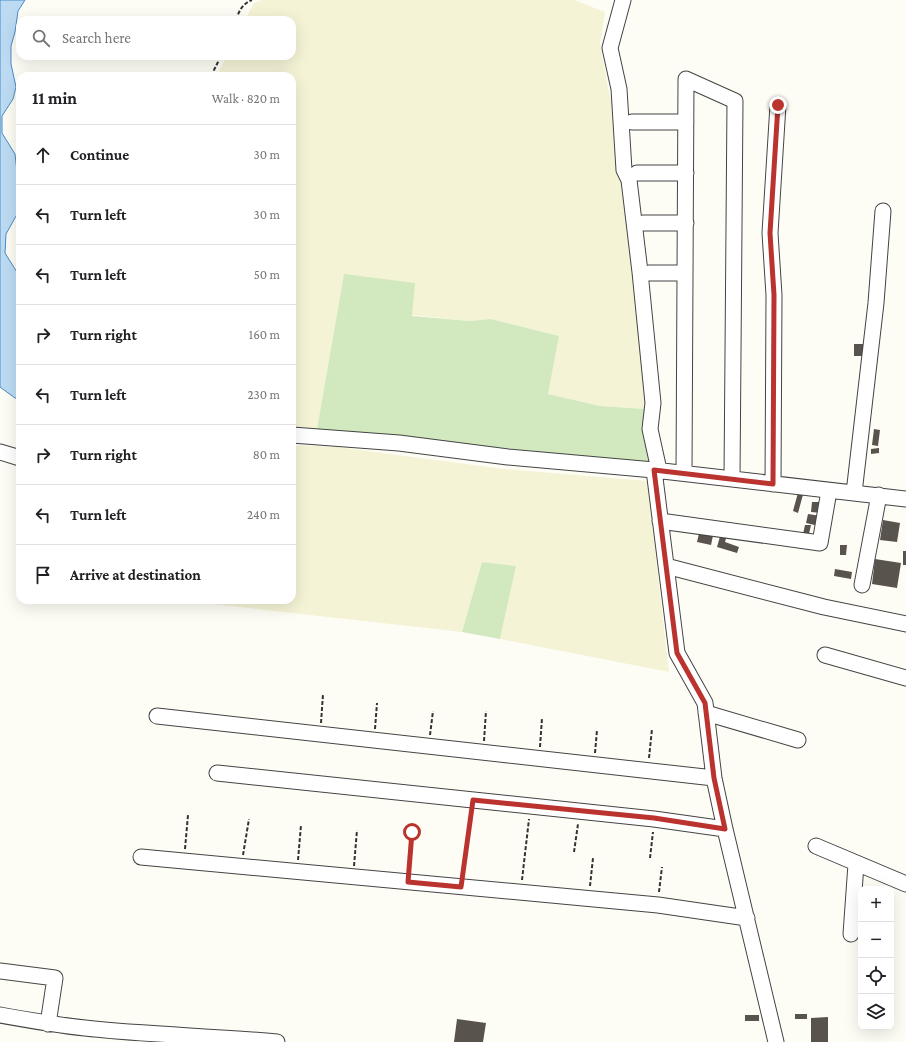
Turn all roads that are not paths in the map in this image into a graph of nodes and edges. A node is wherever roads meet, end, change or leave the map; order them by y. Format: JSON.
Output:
{"nodes":[{"id":1,"x":623,"y":0,"type":"edge"},
{"id":2,"x":778,"y":105,"type":"dead end"},
{"id":3,"x":632,"y":122,"type":"dead end"},
{"id":4,"x":686,"y":122,"type":"junction"},
{"id":5,"x":637,"y":173,"type":"dead end"},
{"id":6,"x":686,"y":173,"type":"junction"},
{"id":7,"x":883,"y":211,"type":"dead end"},
{"id":8,"x":643,"y":223,"type":"dead end"},
{"id":9,"x":686,"y":223,"type":"junction"},
{"id":10,"x":649,"y":273,"type":"dead end"},
{"id":11,"x":685,"y":273,"type":"junction"},
{"id":12,"x":296,"y":435,"type":"edge"},
{"id":13,"x":0,"y":452,"type":"edge"},
{"id":14,"x":16,"y":457,"type":"edge"},
{"id":15,"x":656,"y":470,"type":"junction"},
{"id":16,"x":684,"y":473,"type":"junction"},
{"id":17,"x":732,"y":479,"type":"junction"},
{"id":18,"x":773,"y":484,"type":"junction"},
{"id":19,"x":829,"y":491,"type":"junction"},
{"id":20,"x":854,"y":493,"type":"junction"},
{"id":21,"x":879,"y":495,"type":"junction"},
{"id":22,"x":906,"y":499,"type":"edge"},
{"id":23,"x":660,"y":521,"type":"junction"},
{"id":24,"x":666,"y":566,"type":"junction"},
{"id":25,"x":862,"y":585,"type":"dead end"},
{"id":26,"x":906,"y":624,"type":"edge"},
{"id":27,"x":825,"y":655,"type":"dead end"},
{"id":28,"x":906,"y":678,"type":"edge"},
{"id":29,"x":706,"y":713,"type":"junction"},
{"id":30,"x":157,"y":716,"type":"dead end"},
{"id":31,"x":798,"y":740,"type":"dead end"},
{"id":32,"x":217,"y":774,"type":"dead end"},
{"id":33,"x":714,"y":778,"type":"junction"},
{"id":34,"x":725,"y":829,"type":"junction"},
{"id":35,"x":816,"y":846,"type":"dead end"},
{"id":36,"x":141,"y":856,"type":"dead end"},
{"id":37,"x":856,"y":864,"type":"junction"},
{"id":38,"x":906,"y":884,"type":"edge"},
{"id":39,"x":747,"y":918,"type":"junction"},
{"id":40,"x":851,"y":934,"type":"dead end"},
{"id":41,"x":0,"y":971,"type":"edge"},
{"id":42,"x":0,"y":1015,"type":"edge"},
{"id":43,"x":48,"y":1024,"type":"junction"},
{"id":44,"x":158,"y":1038,"type":"edge"},
{"id":45,"x":210,"y":1039,"type":"edge"},
{"id":46,"x":257,"y":1041,"type":"edge"},
{"id":47,"x":277,"y":1042,"type":"edge"},
{"id":48,"x":776,"y":1042,"type":"edge"}],
"edges":[{"from":1,"to":15,"type":"street"},
{"from":2,"to":18,"type":"street"},
{"from":3,"to":4,"type":"street"},
{"from":4,"to":6,"type":"street"},
{"from":4,"to":17,"type":"street"},
{"from":5,"to":6,"type":"street"},
{"from":6,"to":9,"type":"street"},
{"from":7,"to":20,"type":"street"},
{"from":8,"to":9,"type":"street"},
{"from":9,"to":11,"type":"street"},
{"from":10,"to":11,"type":"street"},
{"from":11,"to":16,"type":"street"},
{"from":12,"to":15,"type":"street"},
{"from":13,"to":14,"type":"street"},
{"from":15,"to":16,"type":"street"},
{"from":15,"to":23,"type":"street"},
{"from":16,"to":17,"type":"street"},
{"from":17,"to":18,"type":"street"},
{"from":18,"to":19,"type":"street"},
{"from":19,"to":20,"type":"street"},
{"from":19,"to":23,"type":"street"},
{"from":20,"to":21,"type":"street"},
{"from":21,"to":22,"type":"street"},
{"from":21,"to":25,"type":"street"},
{"from":23,"to":24,"type":"street"},
{"from":24,"to":26,"type":"street"},
{"from":24,"to":29,"type":"street"},
{"from":27,"to":28,"type":"street"},
{"from":29,"to":31,"type":"street"},
{"from":29,"to":33,"type":"street"},
{"from":30,"to":33,"type":"street"},
{"from":32,"to":34,"type":"street"},
{"from":33,"to":34,"type":"street"},
{"from":34,"to":39,"type":"street"},
{"from":35,"to":37,"type":"street"},
{"from":36,"to":39,"type":"street"},
{"from":37,"to":38,"type":"street"},
{"from":37,"to":40,"type":"street"},
{"from":39,"to":48,"type":"street"},
{"from":41,"to":43,"type":"street"},
{"from":42,"to":43,"type":"street"},
{"from":43,"to":44,"type":"street"},
{"from":44,"to":45,"type":"street"},
{"from":45,"to":46,"type":"street"},
{"from":46,"to":47,"type":"street"}]}
